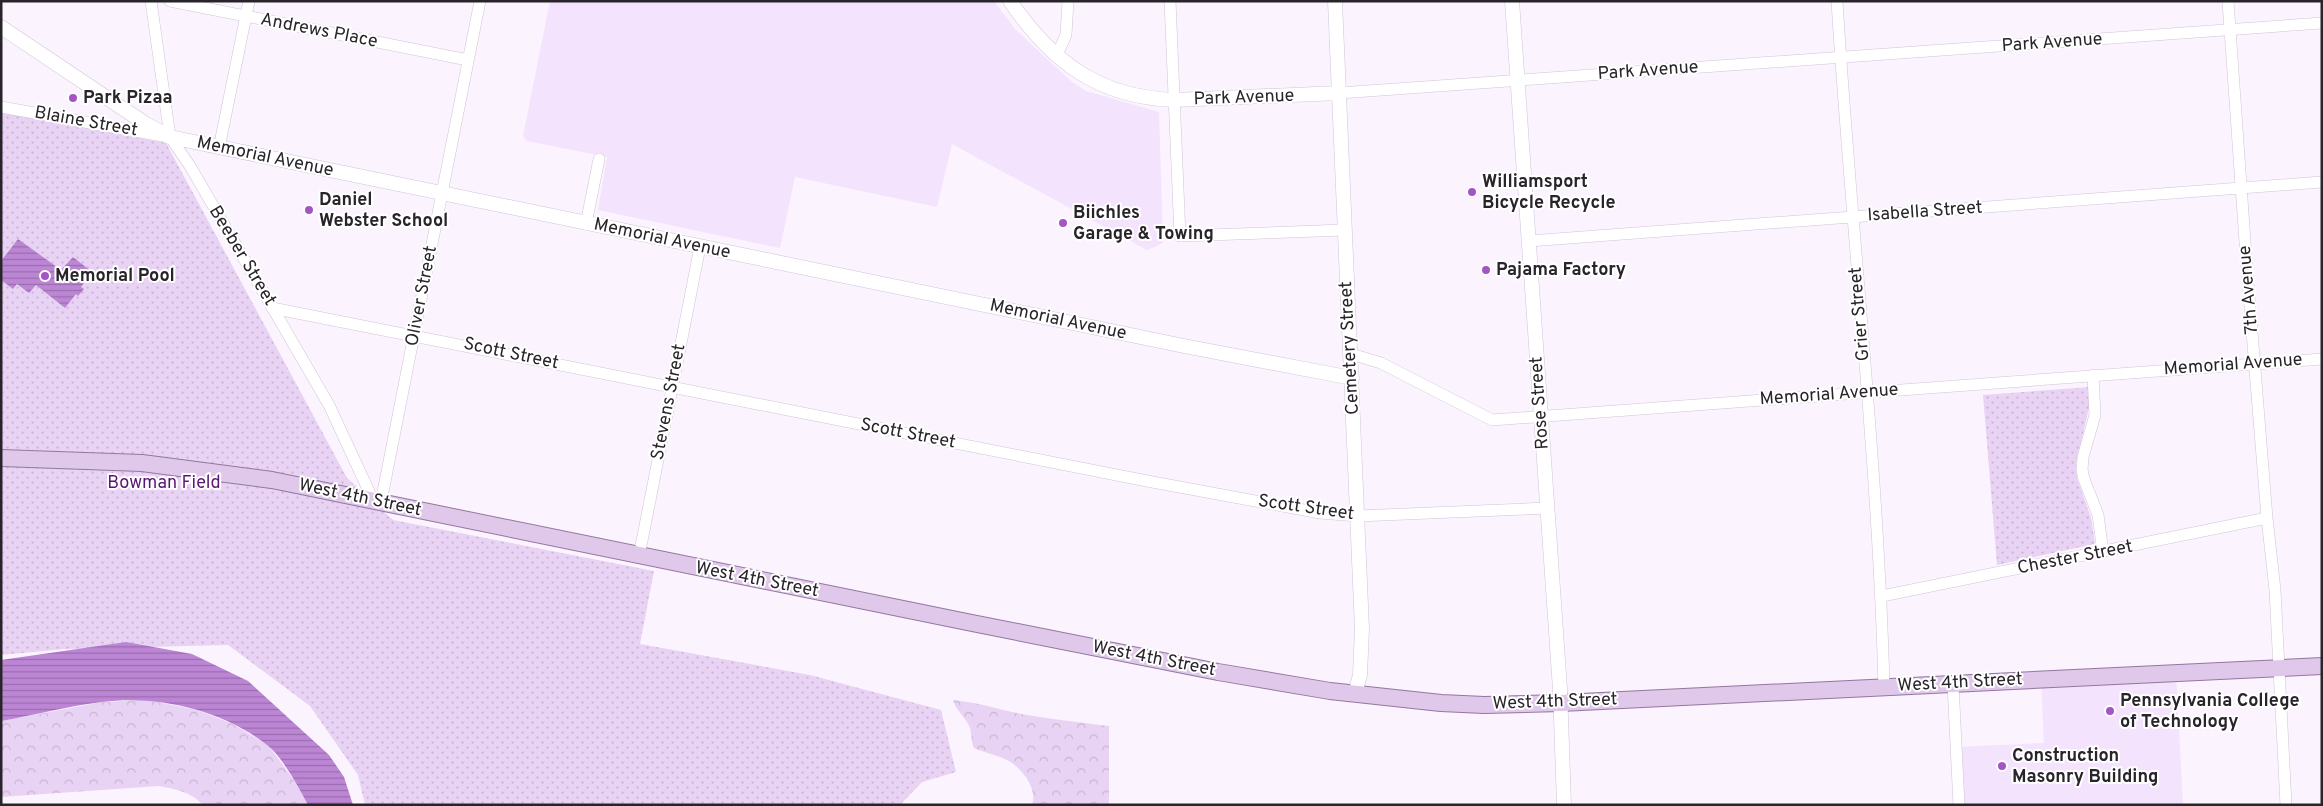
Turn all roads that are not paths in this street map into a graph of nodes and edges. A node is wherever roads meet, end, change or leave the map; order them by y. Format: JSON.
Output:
{"nodes":[{"id":1,"x":151,"y":1,"type":"edge"},
{"id":2,"x":170,"y":1,"type":"edge"},
{"id":3,"x":249,"y":1,"type":"edge"},
{"id":4,"x":480,"y":1,"type":"edge"},
{"id":5,"x":1010,"y":1,"type":"edge"},
{"id":6,"x":1068,"y":1,"type":"edge"},
{"id":7,"x":1170,"y":1,"type":"edge"},
{"id":8,"x":1335,"y":1,"type":"edge"},
{"id":9,"x":1512,"y":1,"type":"edge"},
{"id":10,"x":1837,"y":1,"type":"edge"},
{"id":11,"x":2228,"y":1,"type":"edge"},
{"id":12,"x":246,"y":16,"type":"junction"},
{"id":13,"x":2322,"y":23,"type":"edge"},
{"id":14,"x":1,"y":26,"type":"edge"},
{"id":15,"x":2230,"y":30,"type":"junction"},
{"id":16,"x":1057,"y":55,"type":"junction"},
{"id":17,"x":1840,"y":58,"type":"junction"},
{"id":18,"x":468,"y":60,"type":"junction"},
{"id":19,"x":1518,"y":80,"type":"junction"},
{"id":20,"x":1339,"y":93,"type":"junction"},
{"id":21,"x":1174,"y":100,"type":"junction"},
{"id":22,"x":1,"y":107,"type":"edge"},
{"id":23,"x":170,"y":137,"type":"junction"},
{"id":24,"x":219,"y":148,"type":"junction"},
{"id":25,"x":599,"y":159,"type":"dead end"},
{"id":26,"x":2322,"y":182,"type":"edge"},
{"id":27,"x":2241,"y":188,"type":"junction"},
{"id":28,"x":443,"y":193,"type":"junction"},
{"id":29,"x":1852,"y":217,"type":"junction"},
{"id":30,"x":586,"y":224,"type":"junction"},
{"id":31,"x":1345,"y":230,"type":"junction"},
{"id":32,"x":1529,"y":240,"type":"junction"},
{"id":33,"x":700,"y":247,"type":"junction"},
{"id":34,"x":272,"y":308,"type":"junction"},
{"id":35,"x":414,"y":334,"type":"junction"},
{"id":36,"x":1351,"y":354,"type":"junction"},
{"id":37,"x":2322,"y":359,"type":"edge"},
{"id":38,"x":2255,"y":364,"type":"junction"},
{"id":39,"x":2094,"y":375,"type":"junction"},
{"id":40,"x":1352,"y":378,"type":"junction"},
{"id":41,"x":672,"y":387,"type":"junction"},
{"id":42,"x":1866,"y":392,"type":"junction"},
{"id":43,"x":1541,"y":416,"type":"junction"},
{"id":44,"x":1,"y":458,"type":"edge"},
{"id":45,"x":377,"y":501,"type":"junction"},
{"id":46,"x":1547,"y":508,"type":"junction"},
{"id":47,"x":1358,"y":516,"type":"junction"},
{"id":48,"x":2267,"y":518,"type":"junction"},
{"id":49,"x":2103,"y":552,"type":"junction"},
{"id":50,"x":639,"y":556,"type":"junction"},
{"id":51,"x":1882,"y":596,"type":"junction"},
{"id":52,"x":2322,"y":666,"type":"edge"},
{"id":53,"x":2278,"y":668,"type":"junction"},
{"id":54,"x":1953,"y":684,"type":"junction"},
{"id":55,"x":1884,"y":687,"type":"junction"},
{"id":56,"x":1355,"y":694,"type":"junction"},
{"id":57,"x":1560,"y":702,"type":"junction"},
{"id":58,"x":1564,"y":805,"type":"edge"},
{"id":59,"x":1959,"y":805,"type":"edge"},
{"id":60,"x":2286,"y":805,"type":"edge"}],
"edges":[{"from":1,"to":23,"type":"street","name":"Beeber Street"},
{"from":2,"to":12,"type":"street","name":"Andrews Place"},
{"from":3,"to":12,"type":"street"},
{"from":4,"to":18,"type":"street","name":"Oliver Street"},
{"from":5,"to":16,"type":"street","name":"Park Avenue"},
{"from":6,"to":16,"type":"street"},
{"from":7,"to":21,"type":"street"},
{"from":8,"to":20,"type":"street","name":"Cemetery Street"},
{"from":9,"to":19,"type":"street","name":"Rose Street"},
{"from":10,"to":17,"type":"street","name":"Grier Street"},
{"from":11,"to":15,"type":"street","name":"7th Avenue"},
{"from":12,"to":18,"type":"street","name":"Andrews Place"},
{"from":12,"to":24,"type":"street"},
{"from":13,"to":15,"type":"street","name":"Park Avenue"},
{"from":14,"to":23,"type":"street","name":"Memorial Avenue"},
{"from":15,"to":17,"type":"street","name":"Park Avenue"},
{"from":15,"to":27,"type":"street","name":"7th Avenue"},
{"from":16,"to":21,"type":"street","name":"Park Avenue"},
{"from":17,"to":19,"type":"street","name":"Park Avenue"},
{"from":17,"to":29,"type":"street","name":"Grier Street"},
{"from":18,"to":28,"type":"street","name":"Oliver Street"},
{"from":19,"to":20,"type":"street","name":"Park Avenue"},
{"from":19,"to":32,"type":"street","name":"Rose Street"},
{"from":20,"to":21,"type":"street","name":"Park Avenue"},
{"from":20,"to":31,"type":"street","name":"Cemetery Street"},
{"from":21,"to":31,"type":"street"},
{"from":22,"to":23,"type":"street","name":"Blaine Street"},
{"from":23,"to":24,"type":"street","name":"Memorial Avenue"},
{"from":23,"to":34,"type":"street","name":"Beeber Street"},
{"from":24,"to":28,"type":"street","name":"Memorial Avenue"},
{"from":25,"to":30,"type":"street"},
{"from":26,"to":27,"type":"street","name":"Isabella Street"},
{"from":27,"to":29,"type":"street","name":"Isabella Street"},
{"from":27,"to":38,"type":"street","name":"7th Avenue"},
{"from":28,"to":30,"type":"street","name":"Memorial Avenue"},
{"from":28,"to":35,"type":"street","name":"Oliver Street"},
{"from":29,"to":32,"type":"street","name":"Isabella Street"},
{"from":29,"to":42,"type":"street","name":"Grier Street"},
{"from":30,"to":33,"type":"street","name":"Memorial Avenue"},
{"from":31,"to":36,"type":"street","name":"Cemetery Street"},
{"from":32,"to":43,"type":"street","name":"Rose Street"},
{"from":33,"to":40,"type":"street","name":"Memorial Avenue"},
{"from":33,"to":41,"type":"street","name":"Stevens Street"},
{"from":34,"to":35,"type":"street","name":"Scott Street"},
{"from":34,"to":45,"type":"street","name":"Beeber Street"},
{"from":35,"to":41,"type":"street","name":"Scott Street"},
{"from":35,"to":45,"type":"street","name":"Oliver Street"},
{"from":36,"to":40,"type":"street","name":"Cemetery Street"},
{"from":36,"to":43,"type":"street","name":"Memorial Avenue"},
{"from":37,"to":38,"type":"street","name":"Memorial Avenue"},
{"from":38,"to":39,"type":"street","name":"Memorial Avenue"},
{"from":38,"to":48,"type":"street","name":"7th Avenue"},
{"from":39,"to":42,"type":"street","name":"Memorial Avenue"},
{"from":39,"to":49,"type":"street"},
{"from":40,"to":47,"type":"street","name":"Cemetery Street"},
{"from":41,"to":47,"type":"street","name":"Scott Street"},
{"from":41,"to":50,"type":"street","name":"Stevens Street"},
{"from":42,"to":43,"type":"street","name":"Memorial Avenue"},
{"from":42,"to":51,"type":"street","name":"Grier Street"},
{"from":43,"to":46,"type":"street","name":"Rose Street"},
{"from":44,"to":45,"type":"main road","name":"West 4th Street"},
{"from":45,"to":50,"type":"main road","name":"West 4th Street"},
{"from":46,"to":47,"type":"street","name":"Scott Street"},
{"from":46,"to":57,"type":"street","name":"Rose Street"},
{"from":47,"to":56,"type":"street","name":"Cemetery Street"},
{"from":48,"to":49,"type":"street","name":"Chester Street"},
{"from":48,"to":53,"type":"street","name":"7th Avenue"},
{"from":49,"to":51,"type":"street","name":"Chester Street"},
{"from":50,"to":56,"type":"main road","name":"West 4th Street"},
{"from":51,"to":55,"type":"street","name":"Grier Street"},
{"from":52,"to":53,"type":"main road","name":"West 4th Street"},
{"from":53,"to":54,"type":"main road","name":"West 4th Street"},
{"from":53,"to":60,"type":"street","name":"7th Avenue"},
{"from":54,"to":55,"type":"main road","name":"West 4th Street"},
{"from":54,"to":59,"type":"street"},
{"from":55,"to":57,"type":"main road","name":"West 4th Street"},
{"from":56,"to":57,"type":"main road","name":"West 4th Street"},
{"from":57,"to":58,"type":"street","name":"Rose Street"}]}
